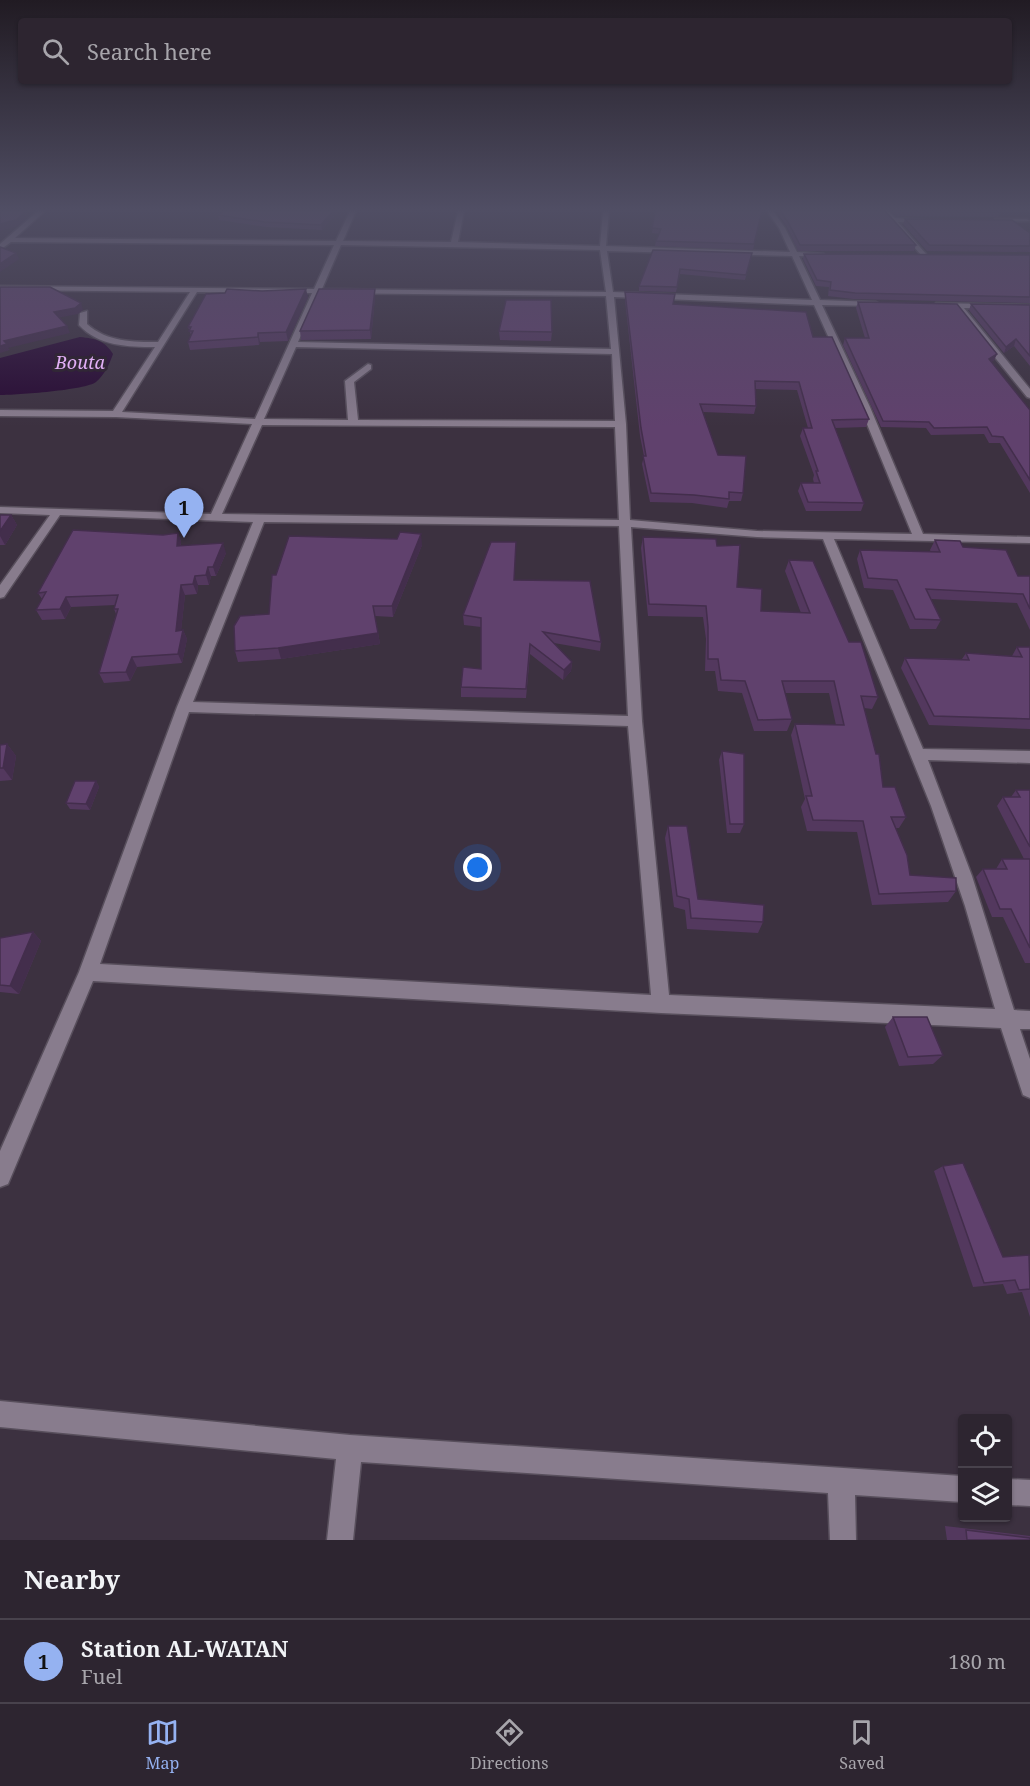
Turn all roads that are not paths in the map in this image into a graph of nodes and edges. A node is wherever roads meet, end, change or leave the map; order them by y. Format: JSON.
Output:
{"nodes":[{"id":1,"x":322,"y":283,"type":"edge"},
{"id":2,"x":608,"y":283,"type":"edge"},
{"id":3,"x":808,"y":283,"type":"edge"},
{"id":4,"x":0,"y":288,"type":"edge"},
{"id":5,"x":195,"y":290,"type":"junction"},
{"id":6,"x":318,"y":291,"type":"junction"},
{"id":7,"x":610,"y":294,"type":"junction"},
{"id":8,"x":817,"y":302,"type":"junction"},
{"id":9,"x":887,"y":304,"type":"edge"},
{"id":10,"x":934,"y":305,"type":"edge"},
{"id":11,"x":958,"y":305,"type":"junction"},
{"id":12,"x":1030,"y":307,"type":"edge"},
{"id":13,"x":84,"y":313,"type":"dead end"},
{"id":14,"x":161,"y":344,"type":"junction"},
{"id":15,"x":293,"y":344,"type":"junction"},
{"id":16,"x":616,"y":352,"type":"junction"},
{"id":17,"x":368,"y":367,"type":"dead end"},
{"id":18,"x":1030,"y":395,"type":"edge"},
{"id":19,"x":0,"y":412,"type":"edge"},
{"id":20,"x":117,"y":414,"type":"junction"},
{"id":21,"x":260,"y":422,"type":"junction"},
{"id":22,"x":353,"y":422,"type":"junction"},
{"id":23,"x":621,"y":424,"type":"junction"},
{"id":24,"x":0,"y":510,"type":"edge"},
{"id":25,"x":58,"y":511,"type":"junction"},
{"id":26,"x":216,"y":516,"type":"junction"},
{"id":27,"x":260,"y":519,"type":"junction"},
{"id":28,"x":627,"y":523,"type":"junction"},
{"id":29,"x":826,"y":535,"type":"junction"},
{"id":30,"x":918,"y":536,"type":"junction"},
{"id":31,"x":1030,"y":540,"type":"edge"},
{"id":32,"x":0,"y":594,"type":"edge"},
{"id":33,"x":184,"y":707,"type":"junction"},
{"id":34,"x":635,"y":721,"type":"junction"},
{"id":35,"x":920,"y":754,"type":"junction"},
{"id":36,"x":1030,"y":757,"type":"edge"},
{"id":37,"x":88,"y":972,"type":"junction"},
{"id":38,"x":661,"y":1004,"type":"junction"},
{"id":39,"x":1006,"y":1019,"type":"junction"},
{"id":40,"x":1030,"y":1020,"type":"edge"},
{"id":41,"x":1030,"y":1088,"type":"edge"},
{"id":42,"x":0,"y":1176,"type":"edge"},
{"id":43,"x":0,"y":1414,"type":"edge"},
{"id":44,"x":350,"y":1448,"type":"junction"},
{"id":45,"x":842,"y":1481,"type":"junction"},
{"id":46,"x":958,"y":1489,"type":"edge"},
{"id":47,"x":1012,"y":1492,"type":"edge"},
{"id":48,"x":1030,"y":1493,"type":"edge"},
{"id":49,"x":340,"y":1540,"type":"edge"},
{"id":50,"x":843,"y":1540,"type":"edge"}],
"edges":[{"from":1,"to":6,"type":"street"},
{"from":2,"to":7,"type":"street"},
{"from":3,"to":8,"type":"street"},
{"from":4,"to":5,"type":"street"},
{"from":5,"to":6,"type":"street"},
{"from":5,"to":14,"type":"street"},
{"from":6,"to":7,"type":"street"},
{"from":6,"to":15,"type":"street"},
{"from":7,"to":8,"type":"street"},
{"from":7,"to":16,"type":"street"},
{"from":8,"to":9,"type":"street"},
{"from":8,"to":30,"type":"street"},
{"from":10,"to":11,"type":"street"},
{"from":11,"to":12,"type":"street"},
{"from":11,"to":18,"type":"street"},
{"from":13,"to":14,"type":"street"},
{"from":14,"to":20,"type":"street"},
{"from":15,"to":16,"type":"street"},
{"from":15,"to":21,"type":"street"},
{"from":16,"to":23,"type":"street"},
{"from":17,"to":22,"type":"street"},
{"from":19,"to":20,"type":"street"},
{"from":20,"to":21,"type":"street"},
{"from":21,"to":22,"type":"street"},
{"from":21,"to":26,"type":"street"},
{"from":22,"to":23,"type":"street"},
{"from":23,"to":28,"type":"street"},
{"from":24,"to":25,"type":"street"},
{"from":25,"to":26,"type":"street"},
{"from":25,"to":32,"type":"street"},
{"from":26,"to":27,"type":"street"},
{"from":27,"to":28,"type":"street"},
{"from":27,"to":33,"type":"street"},
{"from":28,"to":29,"type":"street"},
{"from":28,"to":34,"type":"street"},
{"from":29,"to":30,"type":"street"},
{"from":29,"to":35,"type":"street"},
{"from":30,"to":31,"type":"street"},
{"from":33,"to":34,"type":"street"},
{"from":33,"to":37,"type":"street"},
{"from":34,"to":38,"type":"street"},
{"from":35,"to":36,"type":"street"},
{"from":35,"to":39,"type":"street"},
{"from":37,"to":38,"type":"street"},
{"from":37,"to":42,"type":"street"},
{"from":38,"to":39,"type":"street"},
{"from":39,"to":40,"type":"street"},
{"from":39,"to":41,"type":"street"},
{"from":43,"to":44,"type":"street"},
{"from":44,"to":45,"type":"street"},
{"from":44,"to":49,"type":"street"},
{"from":45,"to":46,"type":"street"},
{"from":45,"to":50,"type":"street"},
{"from":47,"to":48,"type":"street"}]}
